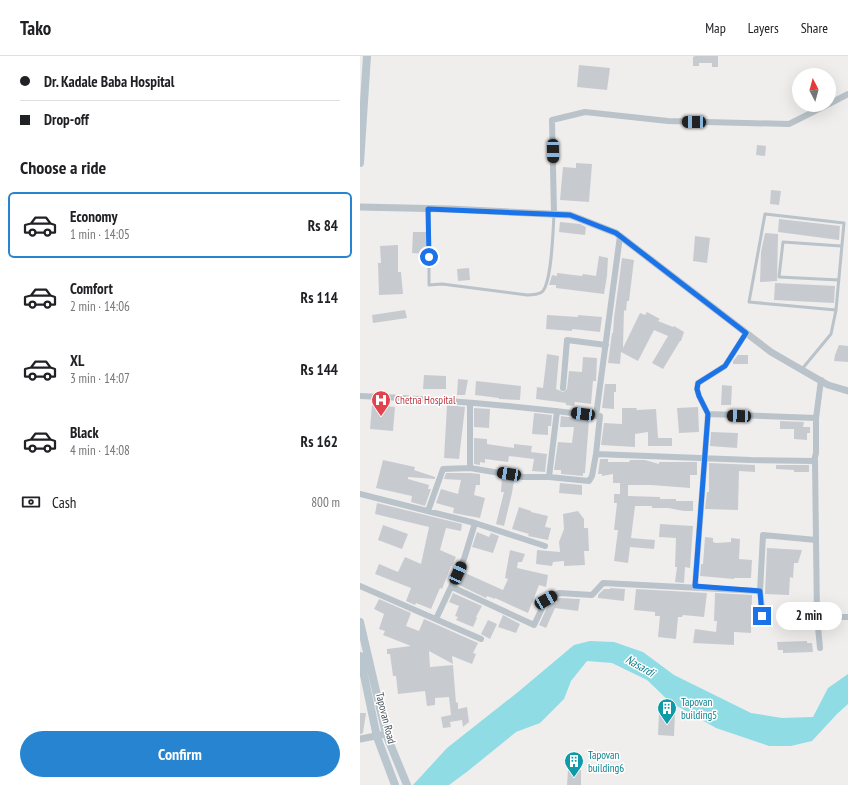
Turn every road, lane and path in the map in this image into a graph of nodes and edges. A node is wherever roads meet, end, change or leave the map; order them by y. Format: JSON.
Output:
{"nodes":[{"id":1,"x":367,"y":56,"type":"edge"},
{"id":2,"x":848,"y":94,"type":"edge"},
{"id":3,"x":836,"y":100,"type":"edge"},
{"id":4,"x":812,"y":112,"type":"edge"},
{"id":5,"x":360,"y":163,"type":"edge"},
{"id":6,"x":360,"y":207,"type":"edge"},
{"id":7,"x":428,"y":209,"type":"junction"},
{"id":8,"x":554,"y":214,"type":"junction"},
{"id":9,"x":620,"y":236,"type":"junction"},
{"id":10,"x":841,"y":246,"type":"junction"},
{"id":11,"x":839,"y":280,"type":"junction"},
{"id":12,"x":836,"y":310,"type":"junction"},
{"id":13,"x":746,"y":333,"type":"junction"},
{"id":14,"x":606,"y":344,"type":"junction"},
{"id":15,"x":802,"y":369,"type":"junction"},
{"id":16,"x":821,"y":380,"type":"junction"},
{"id":17,"x":563,"y":388,"type":"dead end"},
{"id":18,"x":848,"y":391,"type":"edge"},
{"id":19,"x":360,"y":396,"type":"edge"},
{"id":20,"x":470,"y":402,"type":"junction"},
{"id":21,"x":557,"y":411,"type":"junction"},
{"id":22,"x":708,"y":414,"type":"junction"},
{"id":23,"x":596,"y":416,"type":"junction"},
{"id":24,"x":816,"y":418,"type":"junction"},
{"id":25,"x":596,"y":454,"type":"junction"},
{"id":26,"x":704,"y":459,"type":"junction"},
{"id":27,"x":815,"y":460,"type":"junction"},
{"id":28,"x":470,"y":468,"type":"junction"},
{"id":29,"x":549,"y":477,"type":"junction"},
{"id":30,"x":360,"y":494,"type":"edge"},
{"id":31,"x":428,"y":511,"type":"junction"},
{"id":32,"x":475,"y":523,"type":"junction"},
{"id":33,"x":816,"y":540,"type":"junction"},
{"id":34,"x":545,"y":546,"type":"dead end"},
{"id":35,"x":360,"y":586,"type":"edge"},
{"id":36,"x":695,"y":586,"type":"junction"},
{"id":37,"x":452,"y":587,"type":"junction"},
{"id":38,"x":760,"y":591,"type":"junction"},
{"id":39,"x":762,"y":616,"type":"dead end"},
{"id":40,"x":817,"y":617,"type":"junction"},
{"id":41,"x":848,"y":617,"type":"edge"},
{"id":42,"x":436,"y":619,"type":"junction"},
{"id":43,"x":360,"y":622,"type":"edge"},
{"id":44,"x":481,"y":639,"type":"dead end"},
{"id":45,"x":820,"y":648,"type":"dead end"},
{"id":46,"x":360,"y":656,"type":"edge"},
{"id":47,"x":386,"y":734,"type":"junction"},
{"id":48,"x":377,"y":737,"type":"junction"},
{"id":49,"x":360,"y":739,"type":"edge"},
{"id":50,"x":405,"y":781,"type":"edge"},
{"id":51,"x":394,"y":782,"type":"edge"}],
"edges":[{"from":1,"to":5,"type":"main road"},
{"from":2,"to":3,"type":"street"},
{"from":4,"to":8,"type":"street"},
{"from":6,"to":7,"type":"street"},
{"from":7,"to":8,"type":"street"},
{"from":7,"to":8,"type":"lane"},
{"from":8,"to":9,"type":"street"},
{"from":9,"to":13,"type":"street"},
{"from":9,"to":14,"type":"street"},
{"from":10,"to":11,"type":"lane"},
{"from":10,"to":11,"type":"lane"},
{"from":10,"to":12,"type":"lane"},
{"from":11,"to":12,"type":"lane"},
{"from":12,"to":15,"type":"lane"},
{"from":13,"to":15,"type":"street"},
{"from":13,"to":22,"type":"street"},
{"from":14,"to":17,"type":"street"},
{"from":14,"to":23,"type":"street"},
{"from":15,"to":16,"type":"street"},
{"from":16,"to":18,"type":"street"},
{"from":16,"to":24,"type":"street"},
{"from":19,"to":20,"type":"street"},
{"from":20,"to":21,"type":"street"},
{"from":20,"to":28,"type":"street"},
{"from":21,"to":23,"type":"street"},
{"from":21,"to":29,"type":"street"},
{"from":22,"to":24,"type":"street"},
{"from":22,"to":26,"type":"street"},
{"from":23,"to":25,"type":"street"},
{"from":24,"to":27,"type":"street"},
{"from":25,"to":26,"type":"street"},
{"from":25,"to":29,"type":"street"},
{"from":26,"to":27,"type":"street"},
{"from":26,"to":36,"type":"street"},
{"from":27,"to":33,"type":"street"},
{"from":28,"to":29,"type":"street"},
{"from":28,"to":31,"type":"street"},
{"from":30,"to":31,"type":"street"},
{"from":31,"to":32,"type":"street"},
{"from":32,"to":34,"type":"street"},
{"from":32,"to":37,"type":"street"},
{"from":33,"to":38,"type":"street"},
{"from":33,"to":40,"type":"street"},
{"from":35,"to":42,"type":"street"},
{"from":36,"to":37,"type":"street"},
{"from":36,"to":38,"type":"street"},
{"from":37,"to":42,"type":"street"},
{"from":38,"to":39,"type":"street"},
{"from":40,"to":41,"type":"street"},
{"from":40,"to":45,"type":"street"},
{"from":42,"to":44,"type":"street"},
{"from":43,"to":47,"type":"main road"},
{"from":46,"to":48,"type":"main road","name":"Tapovan Road"},
{"from":47,"to":48,"type":"street"},
{"from":47,"to":50,"type":"main road"},
{"from":48,"to":49,"type":"street"},
{"from":48,"to":51,"type":"main road","name":"Tapovan Road"}]}
